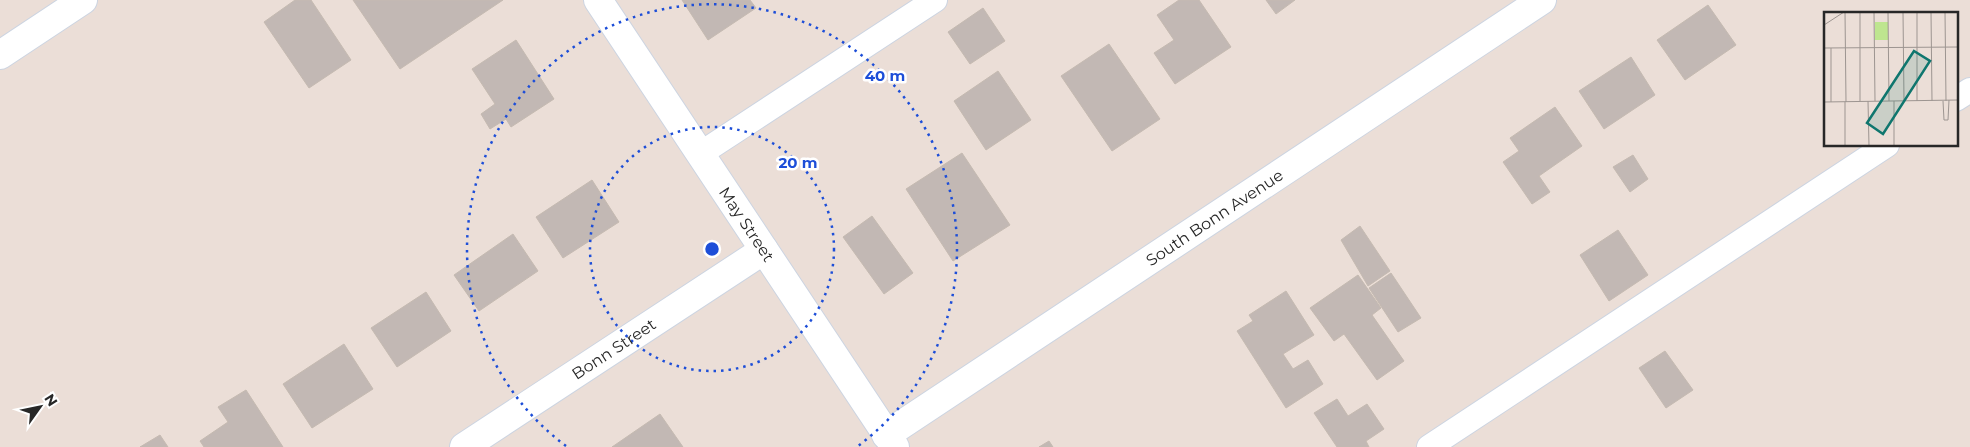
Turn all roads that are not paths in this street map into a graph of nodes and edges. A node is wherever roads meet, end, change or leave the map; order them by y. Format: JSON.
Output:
{"nodes":[{"id":1,"x":83,"y":0,"type":"edge"},
{"id":2,"x":598,"y":0,"type":"edge"},
{"id":3,"x":935,"y":0,"type":"edge"},
{"id":4,"x":1542,"y":0,"type":"edge"},
{"id":5,"x":0,"y":55,"type":"edge"},
{"id":6,"x":1970,"y":90,"type":"edge"},
{"id":7,"x":1958,"y":98,"type":"edge"},
{"id":8,"x":1885,"y":146,"type":"edge"},
{"id":9,"x":700,"y":154,"type":"junction"},
{"id":10,"x":764,"y":250,"type":"junction"},
{"id":11,"x":891,"y":441,"type":"edge"},
{"id":12,"x":464,"y":447,"type":"edge"},
{"id":13,"x":1429,"y":447,"type":"edge"}],
"edges":[{"from":1,"to":5,"type":"street"},
{"from":2,"to":9,"type":"street","name":"May Street"},
{"from":3,"to":9,"type":"lane"},
{"from":4,"to":11,"type":"street","name":"South Bonn Avenue"},
{"from":6,"to":7,"type":"lane"},
{"from":8,"to":13,"type":"lane"},
{"from":9,"to":10,"type":"street","name":"May Street"},
{"from":10,"to":11,"type":"street","name":"May Street"},
{"from":10,"to":12,"type":"street","name":"Bonn Street"}]}
